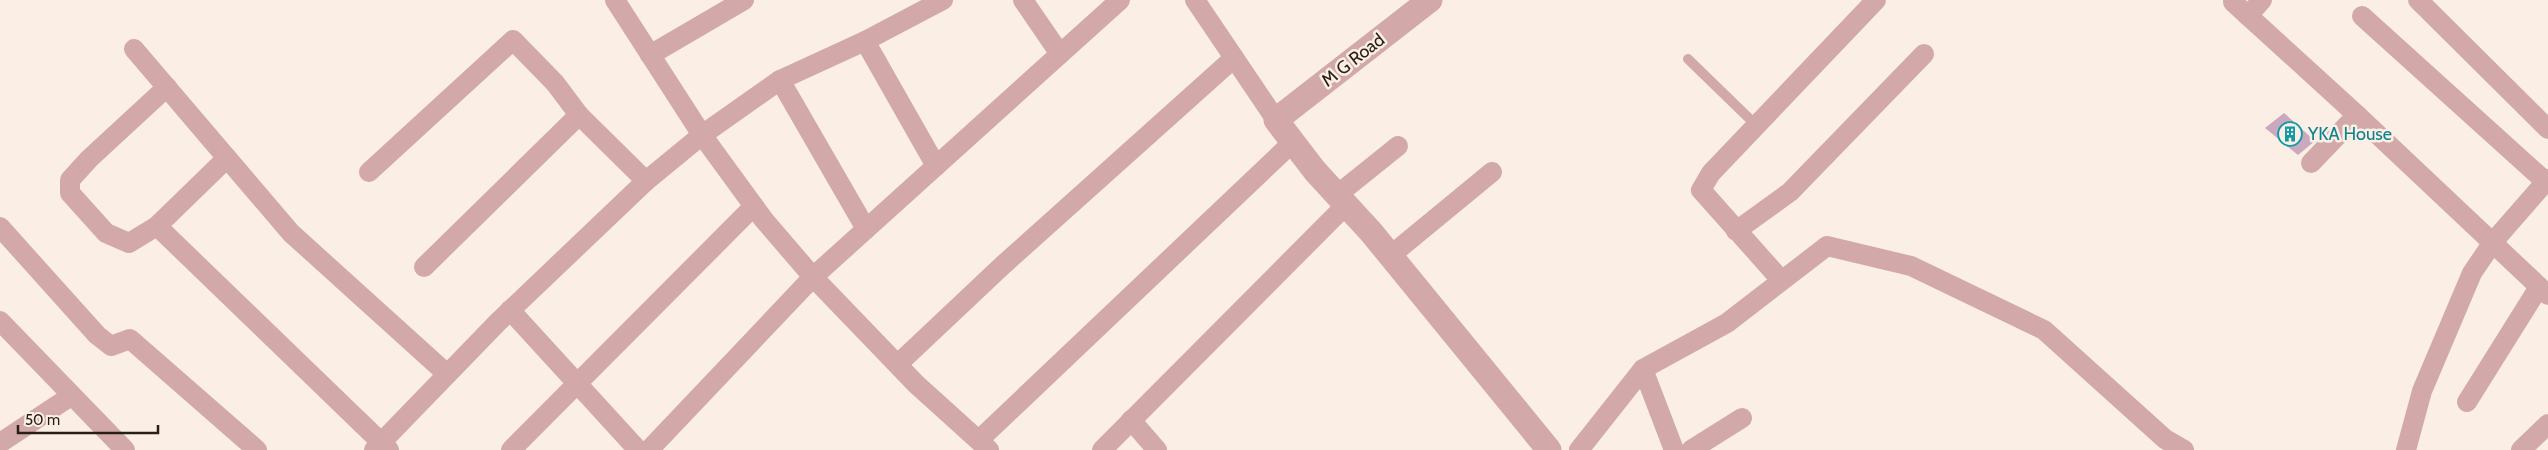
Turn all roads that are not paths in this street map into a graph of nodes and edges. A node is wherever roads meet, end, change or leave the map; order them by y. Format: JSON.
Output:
{"nodes":[{"id":1,"x":615,"y":0,"type":"edge"},
{"id":2,"x":744,"y":0,"type":"edge"},
{"id":3,"x":943,"y":0,"type":"edge"},
{"id":4,"x":1023,"y":0,"type":"edge"},
{"id":5,"x":1120,"y":0,"type":"edge"},
{"id":6,"x":1195,"y":0,"type":"edge"},
{"id":7,"x":1430,"y":0,"type":"edge"},
{"id":8,"x":1876,"y":0,"type":"edge"},
{"id":9,"x":2262,"y":0,"type":"edge"},
{"id":10,"x":2418,"y":0,"type":"edge"},
{"id":11,"x":2233,"y":2,"type":"dead end"},
{"id":12,"x":2248,"y":16,"type":"junction"},
{"id":13,"x":2362,"y":16,"type":"dead end"},
{"id":14,"x":865,"y":41,"type":"junction"},
{"id":15,"x":134,"y":49,"type":"dead end"},
{"id":16,"x":1060,"y":54,"type":"junction"},
{"id":17,"x":1924,"y":54,"type":"dead end"},
{"id":18,"x":650,"y":55,"type":"junction"},
{"id":19,"x":1234,"y":58,"type":"junction"},
{"id":20,"x":1688,"y":59,"type":"dead end"},
{"id":21,"x":780,"y":80,"type":"junction"},
{"id":22,"x":167,"y":87,"type":"junction"},
{"id":23,"x":579,"y":115,"type":"junction"},
{"id":24,"x":2357,"y":115,"type":"junction"},
{"id":25,"x":1276,"y":120,"type":"junction"},
{"id":26,"x":1757,"y":126,"type":"junction"},
{"id":27,"x":2548,"y":129,"type":"edge"},
{"id":28,"x":702,"y":135,"type":"junction"},
{"id":29,"x":1293,"y":142,"type":"junction"},
{"id":30,"x":1398,"y":146,"type":"dead end"},
{"id":31,"x":227,"y":158,"type":"junction"},
{"id":32,"x":2311,"y":163,"type":"dead end"},
{"id":33,"x":936,"y":166,"type":"junction"},
{"id":34,"x":369,"y":172,"type":"dead end"},
{"id":35,"x":1492,"y":172,"type":"dead end"},
{"id":36,"x":2547,"y":180,"type":"edge"},
{"id":37,"x":646,"y":181,"type":"junction"},
{"id":38,"x":1341,"y":200,"type":"junction"},
{"id":39,"x":754,"y":206,"type":"junction"},
{"id":40,"x":157,"y":226,"type":"junction"},
{"id":41,"x":0,"y":227,"type":"edge"},
{"id":42,"x":866,"y":229,"type":"junction"},
{"id":43,"x":1736,"y":231,"type":"junction"},
{"id":44,"x":2493,"y":242,"type":"junction"},
{"id":45,"x":1390,"y":256,"type":"junction"},
{"id":46,"x":424,"y":267,"type":"dead end"},
{"id":47,"x":813,"y":277,"type":"junction"},
{"id":48,"x":1782,"y":280,"type":"junction"},
{"id":49,"x":2544,"y":291,"type":"edge"},
{"id":50,"x":510,"y":310,"type":"junction"},
{"id":51,"x":0,"y":322,"type":"edge"},
{"id":52,"x":898,"y":364,"type":"junction"},
{"id":53,"x":1643,"y":368,"type":"junction"},
{"id":54,"x":447,"y":374,"type":"junction"},
{"id":55,"x":578,"y":384,"type":"junction"},
{"id":56,"x":71,"y":396,"type":"junction"},
{"id":57,"x":2467,"y":402,"type":"dead end"},
{"id":58,"x":1742,"y":418,"type":"dead end"},
{"id":59,"x":1131,"y":420,"type":"junction"},
{"id":60,"x":2548,"y":424,"type":"edge"},
{"id":61,"x":0,"y":443,"type":"edge"},
{"id":62,"x":984,"y":445,"type":"edge"},
{"id":63,"x":381,"y":447,"type":"edge"},
{"id":64,"x":124,"y":450,"type":"edge"},
{"id":65,"x":257,"y":450,"type":"edge"},
{"id":66,"x":511,"y":450,"type":"edge"},
{"id":67,"x":638,"y":450,"type":"edge"},
{"id":68,"x":649,"y":450,"type":"edge"},
{"id":69,"x":1102,"y":450,"type":"edge"},
{"id":70,"x":1157,"y":450,"type":"edge"},
{"id":71,"x":1549,"y":450,"type":"edge"},
{"id":72,"x":1579,"y":450,"type":"edge"},
{"id":73,"x":1674,"y":450,"type":"edge"},
{"id":74,"x":1691,"y":450,"type":"edge"},
{"id":75,"x":2183,"y":450,"type":"edge"},
{"id":76,"x":2406,"y":450,"type":"edge"},
{"id":77,"x":2521,"y":450,"type":"edge"}],
"edges":[{"from":1,"to":18,"type":"street"},
{"from":2,"to":18,"type":"street"},
{"from":3,"to":14,"type":"street"},
{"from":4,"to":16,"type":"street"},
{"from":5,"to":16,"type":"street"},
{"from":6,"to":19,"type":"street"},
{"from":7,"to":25,"type":"street","name":"M G Road"},
{"from":8,"to":26,"type":"street"},
{"from":9,"to":12,"type":"street"},
{"from":10,"to":27,"type":"street"},
{"from":11,"to":12,"type":"street"},
{"from":12,"to":24,"type":"street"},
{"from":13,"to":36,"type":"street"},
{"from":14,"to":21,"type":"street"},
{"from":14,"to":33,"type":"street"},
{"from":15,"to":22,"type":"street"},
{"from":16,"to":33,"type":"street"},
{"from":17,"to":43,"type":"street"},
{"from":18,"to":28,"type":"street"},
{"from":19,"to":25,"type":"street"},
{"from":19,"to":52,"type":"street"},
{"from":20,"to":26,"type":"lane"},
{"from":21,"to":28,"type":"street"},
{"from":21,"to":42,"type":"street"},
{"from":22,"to":31,"type":"street"},
{"from":22,"to":40,"type":"street"},
{"from":23,"to":34,"type":"street"},
{"from":23,"to":37,"type":"street"},
{"from":23,"to":46,"type":"street"},
{"from":24,"to":32,"type":"street"},
{"from":24,"to":44,"type":"street"},
{"from":25,"to":29,"type":"street"},
{"from":26,"to":43,"type":"street"},
{"from":28,"to":37,"type":"street"},
{"from":28,"to":39,"type":"street"},
{"from":29,"to":38,"type":"street"},
{"from":29,"to":62,"type":"street"},
{"from":30,"to":38,"type":"street"},
{"from":31,"to":40,"type":"street"},
{"from":31,"to":54,"type":"street"},
{"from":33,"to":42,"type":"street"},
{"from":35,"to":45,"type":"street"},
{"from":36,"to":44,"type":"street"},
{"from":37,"to":50,"type":"street"},
{"from":38,"to":45,"type":"street"},
{"from":38,"to":59,"type":"street"},
{"from":39,"to":47,"type":"street"},
{"from":39,"to":55,"type":"street"},
{"from":40,"to":63,"type":"street"},
{"from":41,"to":65,"type":"street"},
{"from":42,"to":47,"type":"street"},
{"from":43,"to":48,"type":"street"},
{"from":44,"to":49,"type":"street"},
{"from":44,"to":76,"type":"street"},
{"from":45,"to":71,"type":"street"},
{"from":47,"to":52,"type":"street"},
{"from":47,"to":68,"type":"street"},
{"from":48,"to":53,"type":"street"},
{"from":48,"to":75,"type":"street"},
{"from":49,"to":57,"type":"street"},
{"from":50,"to":54,"type":"street"},
{"from":50,"to":55,"type":"street"},
{"from":51,"to":56,"type":"street"},
{"from":52,"to":62,"type":"street"},
{"from":53,"to":72,"type":"street"},
{"from":53,"to":73,"type":"street"},
{"from":54,"to":63,"type":"street"},
{"from":55,"to":66,"type":"street"},
{"from":55,"to":67,"type":"street"},
{"from":56,"to":61,"type":"street"},
{"from":56,"to":64,"type":"street"},
{"from":58,"to":74,"type":"street"},
{"from":59,"to":69,"type":"street"},
{"from":59,"to":70,"type":"street"},
{"from":60,"to":77,"type":"street"}]}
